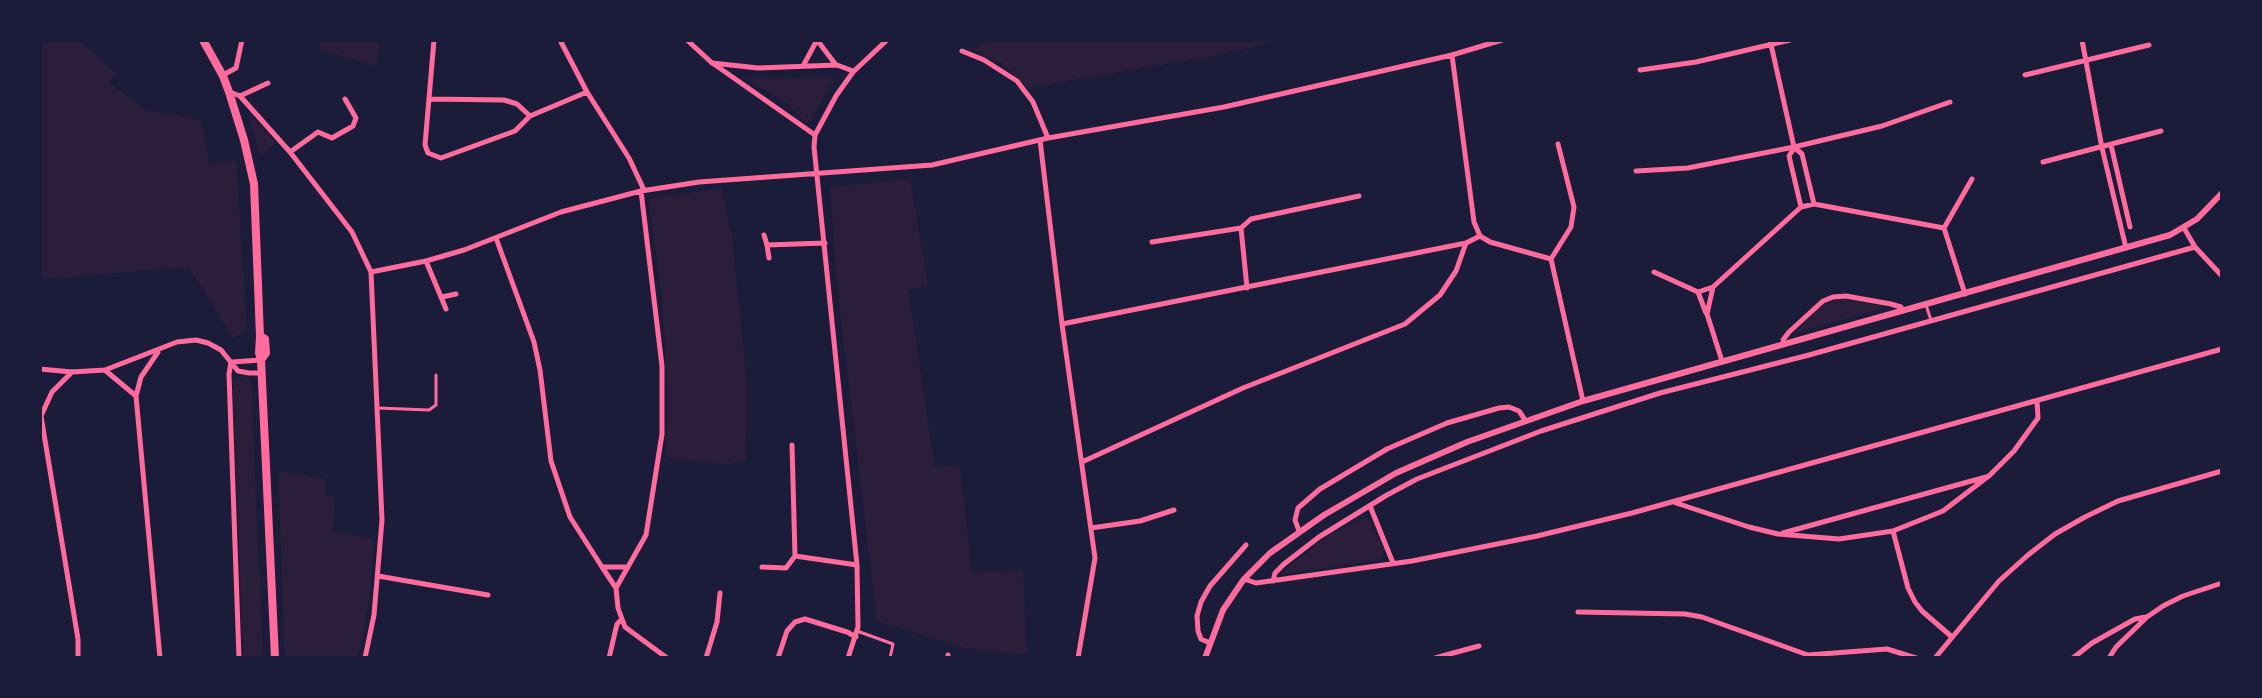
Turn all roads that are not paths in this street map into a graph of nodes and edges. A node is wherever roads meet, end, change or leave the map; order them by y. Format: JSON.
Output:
{"nodes":[{"id":1,"x":203,"y":40,"type":"edge"},
{"id":2,"x":242,"y":40,"type":"edge"},
{"id":3,"x":434,"y":40,"type":"edge"},
{"id":4,"x":560,"y":40,"type":"edge"},
{"id":5,"x":687,"y":40,"type":"edge"},
{"id":6,"x":817,"y":40,"type":"edge"},
{"id":7,"x":887,"y":40,"type":"edge"},
{"id":8,"x":1502,"y":40,"type":"edge"},
{"id":9,"x":1790,"y":40,"type":"edge"},
{"id":10,"x":2082,"y":40,"type":"edge"},
{"id":11,"x":1771,"y":42,"type":"edge"},
{"id":12,"x":2149,"y":45,"type":"dead end"},
{"id":13,"x":962,"y":51,"type":"dead end"},
{"id":14,"x":1452,"y":55,"type":"junction"},
{"id":15,"x":2087,"y":61,"type":"junction"},
{"id":16,"x":711,"y":62,"type":"junction"},
{"id":17,"x":837,"y":65,"type":"junction"},
{"id":18,"x":802,"y":67,"type":"junction"},
{"id":19,"x":1640,"y":70,"type":"dead end"},
{"id":20,"x":853,"y":72,"type":"junction"},
{"id":21,"x":2025,"y":75,"type":"dead end"},
{"id":22,"x":223,"y":76,"type":"junction"},
{"id":23,"x":268,"y":83,"type":"dead end"},
{"id":24,"x":229,"y":92,"type":"junction"},
{"id":25,"x":587,"y":92,"type":"junction"},
{"id":26,"x":240,"y":96,"type":"junction"},
{"id":27,"x":345,"y":99,"type":"dead end"},
{"id":28,"x":429,"y":99,"type":"junction"},
{"id":29,"x":1950,"y":102,"type":"dead end"},
{"id":30,"x":530,"y":116,"type":"junction"},
{"id":31,"x":2161,"y":131,"type":"dead end"},
{"id":32,"x":815,"y":135,"type":"junction"},
{"id":33,"x":1044,"y":139,"type":"junction"},
{"id":34,"x":1558,"y":144,"type":"dead end"},
{"id":35,"x":2111,"y":145,"type":"junction"},
{"id":36,"x":1794,"y":147,"type":"junction"},
{"id":37,"x":2102,"y":148,"type":"junction"},
{"id":38,"x":290,"y":152,"type":"junction"},
{"id":39,"x":2043,"y":162,"type":"dead end"},
{"id":40,"x":1636,"y":171,"type":"dead end"},
{"id":41,"x":817,"y":174,"type":"junction"},
{"id":42,"x":1972,"y":179,"type":"dead end"},
{"id":43,"x":642,"y":190,"type":"junction"},
{"id":44,"x":2222,"y":193,"type":"edge"},
{"id":45,"x":1359,"y":196,"type":"dead end"},
{"id":46,"x":1814,"y":204,"type":"junction"},
{"id":47,"x":1801,"y":207,"type":"junction"},
{"id":48,"x":2130,"y":227,"type":"dead end"},
{"id":49,"x":1241,"y":228,"type":"junction"},
{"id":50,"x":1944,"y":228,"type":"junction"},
{"id":51,"x":2184,"y":228,"type":"junction"},
{"id":52,"x":764,"y":235,"type":"dead end"},
{"id":53,"x":1480,"y":236,"type":"junction"},
{"id":54,"x":496,"y":238,"type":"junction"},
{"id":55,"x":1152,"y":242,"type":"dead end"},
{"id":56,"x":825,"y":243,"type":"junction"},
{"id":57,"x":1466,"y":243,"type":"junction"},
{"id":58,"x":767,"y":245,"type":"junction"},
{"id":59,"x":2195,"y":247,"type":"junction"},
{"id":60,"x":2126,"y":248,"type":"junction"},
{"id":61,"x":769,"y":258,"type":"dead end"},
{"id":62,"x":1551,"y":259,"type":"junction"},
{"id":63,"x":426,"y":261,"type":"junction"},
{"id":64,"x":371,"y":272,"type":"junction"},
{"id":65,"x":1654,"y":272,"type":"dead end"},
{"id":66,"x":2222,"y":276,"type":"edge"},
{"id":67,"x":1713,"y":287,"type":"junction"},
{"id":68,"x":1247,"y":288,"type":"junction"},
{"id":69,"x":1698,"y":292,"type":"junction"},
{"id":70,"x":456,"y":294,"type":"dead end"},
{"id":71,"x":1965,"y":294,"type":"junction"},
{"id":72,"x":442,"y":297,"type":"junction"},
{"id":73,"x":1926,"y":305,"type":"junction"},
{"id":74,"x":446,"y":309,"type":"dead end"},
{"id":75,"x":1903,"y":311,"type":"junction"},
{"id":76,"x":1707,"y":314,"type":"junction"},
{"id":77,"x":1931,"y":321,"type":"junction"},
{"id":78,"x":1062,"y":324,"type":"junction"},
{"id":79,"x":1784,"y":344,"type":"junction"},
{"id":80,"x":2222,"y":349,"type":"edge"},
{"id":81,"x":158,"y":351,"type":"junction"},
{"id":82,"x":261,"y":360,"type":"junction"},
{"id":83,"x":1722,"y":361,"type":"junction"},
{"id":84,"x":231,"y":362,"type":"junction"},
{"id":85,"x":40,"y":369,"type":"edge"},
{"id":86,"x":105,"y":370,"type":"junction"},
{"id":87,"x":72,"y":372,"type":"junction"},
{"id":88,"x":261,"y":373,"type":"junction"},
{"id":89,"x":436,"y":375,"type":"dead end"},
{"id":90,"x":1617,"y":391,"type":"junction"},
{"id":91,"x":136,"y":396,"type":"junction"},
{"id":92,"x":1583,"y":401,"type":"junction"},
{"id":93,"x":2037,"y":401,"type":"junction"},
{"id":94,"x":1622,"y":404,"type":"junction"},
{"id":95,"x":378,"y":408,"type":"junction"},
{"id":96,"x":41,"y":414,"type":"edge"},
{"id":97,"x":1525,"y":420,"type":"junction"},
{"id":98,"x":792,"y":445,"type":"dead end"},
{"id":99,"x":1082,"y":462,"type":"junction"},
{"id":100,"x":2222,"y":471,"type":"edge"},
{"id":101,"x":1990,"y":475,"type":"junction"},
{"id":102,"x":1675,"y":502,"type":"junction"},
{"id":103,"x":1370,"y":506,"type":"junction"},
{"id":104,"x":1174,"y":510,"type":"dead end"},
{"id":105,"x":1091,"y":528,"type":"junction"},
{"id":106,"x":1299,"y":531,"type":"junction"},
{"id":107,"x":1893,"y":531,"type":"junction"},
{"id":108,"x":1778,"y":534,"type":"junction"},
{"id":109,"x":1246,"y":545,"type":"dead end"},
{"id":110,"x":795,"y":556,"type":"junction"},
{"id":111,"x":1393,"y":563,"type":"junction"},
{"id":112,"x":857,"y":565,"type":"junction"},
{"id":113,"x":602,"y":567,"type":"junction"},
{"id":114,"x":629,"y":567,"type":"junction"},
{"id":115,"x":762,"y":567,"type":"dead end"},
{"id":116,"x":378,"y":576,"type":"junction"},
{"id":117,"x":1244,"y":579,"type":"junction"},
{"id":118,"x":1273,"y":581,"type":"junction"},
{"id":119,"x":2222,"y":583,"type":"edge"},
{"id":120,"x":616,"y":588,"type":"junction"},
{"id":121,"x":720,"y":593,"type":"dead end"},
{"id":122,"x":488,"y":595,"type":"dead end"},
{"id":123,"x":1578,"y":612,"type":"dead end"},
{"id":124,"x":2147,"y":617,"type":"junction"},
{"id":125,"x":621,"y":620,"type":"junction"},
{"id":126,"x":857,"y":634,"type":"junction"},
{"id":127,"x":1952,"y":637,"type":"junction"},
{"id":128,"x":1210,"y":643,"type":"junction"},
{"id":129,"x":1479,"y":646,"type":"dead end"},
{"id":130,"x":78,"y":658,"type":"edge"},
{"id":131,"x":160,"y":658,"type":"edge"},
{"id":132,"x":239,"y":658,"type":"edge"},
{"id":133,"x":275,"y":658,"type":"edge"},
{"id":134,"x":365,"y":658,"type":"edge"},
{"id":135,"x":609,"y":658,"type":"edge"},
{"id":136,"x":667,"y":658,"type":"edge"},
{"id":137,"x":706,"y":658,"type":"edge"},
{"id":138,"x":778,"y":658,"type":"edge"},
{"id":139,"x":848,"y":658,"type":"edge"},
{"id":140,"x":890,"y":658,"type":"edge"},
{"id":141,"x":1078,"y":658,"type":"edge"},
{"id":142,"x":1205,"y":658,"type":"edge"},
{"id":143,"x":1433,"y":658,"type":"edge"},
{"id":144,"x":1916,"y":658,"type":"edge"},
{"id":145,"x":1935,"y":658,"type":"edge"},
{"id":146,"x":2073,"y":658,"type":"edge"},
{"id":147,"x":2109,"y":658,"type":"edge"}],
"edges":[{"from":1,"to":22,"type":"highway"},
{"from":2,"to":22,"type":"street"},
{"from":3,"to":28,"type":"street"},
{"from":4,"to":25,"type":"street"},
{"from":5,"to":16,"type":"street"},
{"from":6,"to":17,"type":"street"},
{"from":6,"to":18,"type":"street"},
{"from":7,"to":20,"type":"street"},
{"from":8,"to":14,"type":"street"},
{"from":9,"to":11,"type":"street"},
{"from":10,"to":15,"type":"street"},
{"from":11,"to":19,"type":"street"},
{"from":11,"to":36,"type":"street"},
{"from":12,"to":15,"type":"street"},
{"from":13,"to":33,"type":"street"},
{"from":14,"to":33,"type":"street"},
{"from":14,"to":53,"type":"street"},
{"from":15,"to":21,"type":"street"},
{"from":15,"to":37,"type":"street"},
{"from":16,"to":18,"type":"street"},
{"from":16,"to":32,"type":"street"},
{"from":17,"to":18,"type":"street"},
{"from":17,"to":20,"type":"street"},
{"from":20,"to":32,"type":"street"},
{"from":22,"to":24,"type":"highway"},
{"from":23,"to":26,"type":"street"},
{"from":24,"to":26,"type":"street"},
{"from":24,"to":82,"type":"highway"},
{"from":25,"to":30,"type":"street"},
{"from":25,"to":43,"type":"street"},
{"from":26,"to":38,"type":"street"},
{"from":27,"to":38,"type":"street"},
{"from":28,"to":30,"type":"street"},
{"from":28,"to":30,"type":"street"},
{"from":29,"to":36,"type":"street"},
{"from":31,"to":35,"type":"street"},
{"from":32,"to":41,"type":"street"},
{"from":33,"to":41,"type":"street"},
{"from":33,"to":78,"type":"street"},
{"from":34,"to":62,"type":"street"},
{"from":35,"to":37,"type":"street"},
{"from":35,"to":48,"type":"street"},
{"from":36,"to":40,"type":"street"},
{"from":36,"to":46,"type":"street"},
{"from":36,"to":47,"type":"street"},
{"from":37,"to":39,"type":"street"},
{"from":37,"to":60,"type":"street"},
{"from":38,"to":64,"type":"street"},
{"from":41,"to":43,"type":"street"},
{"from":41,"to":56,"type":"street"},
{"from":42,"to":50,"type":"street"},
{"from":43,"to":54,"type":"street"},
{"from":43,"to":114,"type":"street"},
{"from":44,"to":51,"type":"street"},
{"from":45,"to":49,"type":"street"},
{"from":46,"to":47,"type":"street"},
{"from":46,"to":50,"type":"street"},
{"from":47,"to":67,"type":"street"},
{"from":49,"to":55,"type":"street"},
{"from":49,"to":68,"type":"street"},
{"from":50,"to":71,"type":"street"},
{"from":51,"to":59,"type":"street"},
{"from":51,"to":60,"type":"street"},
{"from":52,"to":58,"type":"street"},
{"from":53,"to":57,"type":"street"},
{"from":53,"to":62,"type":"street"},
{"from":54,"to":63,"type":"street"},
{"from":54,"to":113,"type":"street"},
{"from":56,"to":58,"type":"street"},
{"from":56,"to":112,"type":"street"},
{"from":57,"to":68,"type":"street"},
{"from":57,"to":99,"type":"street"},
{"from":58,"to":61,"type":"street"},
{"from":59,"to":66,"type":"street"},
{"from":59,"to":77,"type":"street"},
{"from":60,"to":71,"type":"street"},
{"from":62,"to":92,"type":"street"},
{"from":63,"to":64,"type":"street"},
{"from":63,"to":72,"type":"street"},
{"from":64,"to":95,"type":"street"},
{"from":65,"to":69,"type":"street"},
{"from":67,"to":69,"type":"street"},
{"from":67,"to":76,"type":"street"},
{"from":68,"to":78,"type":"street"},
{"from":69,"to":76,"type":"street"},
{"from":70,"to":72,"type":"street"},
{"from":71,"to":73,"type":"street"},
{"from":72,"to":74,"type":"street"},
{"from":73,"to":75,"type":"street"},
{"from":73,"to":77,"type":"lane"},
{"from":75,"to":79,"type":"street"},
{"from":75,"to":79,"type":"street"},
{"from":76,"to":83,"type":"street"},
{"from":77,"to":94,"type":"street"},
{"from":78,"to":99,"type":"street"},
{"from":79,"to":83,"type":"street"},
{"from":80,"to":93,"type":"street"},
{"from":81,"to":84,"type":"street"},
{"from":81,"to":86,"type":"street"},
{"from":81,"to":91,"type":"street"},
{"from":82,"to":84,"type":"street"},
{"from":82,"to":88,"type":"highway"},
{"from":83,"to":90,"type":"street"},
{"from":84,"to":88,"type":"street"},
{"from":84,"to":132,"type":"street"},
{"from":85,"to":87,"type":"street"},
{"from":86,"to":87,"type":"street"},
{"from":86,"to":91,"type":"street"},
{"from":87,"to":96,"type":"street"},
{"from":88,"to":133,"type":"highway"},
{"from":89,"to":95,"type":"lane"},
{"from":90,"to":92,"type":"street"},
{"from":90,"to":94,"type":"street"},
{"from":91,"to":131,"type":"street"},
{"from":92,"to":97,"type":"street"},
{"from":93,"to":101,"type":"street"},
{"from":93,"to":102,"type":"street"},
{"from":94,"to":103,"type":"street"},
{"from":95,"to":116,"type":"street"},
{"from":96,"to":130,"type":"street"},
{"from":97,"to":106,"type":"street"},
{"from":97,"to":106,"type":"street"},
{"from":98,"to":110,"type":"street"},
{"from":99,"to":105,"type":"street"},
{"from":100,"to":127,"type":"street"},
{"from":101,"to":107,"type":"street"},
{"from":101,"to":108,"type":"street"},
{"from":102,"to":108,"type":"street"},
{"from":102,"to":111,"type":"street"},
{"from":103,"to":111,"type":"street"},
{"from":103,"to":118,"type":"street"},
{"from":104,"to":105,"type":"street"},
{"from":105,"to":141,"type":"street"},
{"from":106,"to":117,"type":"street"},
{"from":107,"to":108,"type":"street"},
{"from":107,"to":127,"type":"street"},
{"from":109,"to":128,"type":"street"},
{"from":110,"to":112,"type":"street"},
{"from":110,"to":115,"type":"street"},
{"from":111,"to":118,"type":"street"},
{"from":112,"to":126,"type":"street"},
{"from":113,"to":114,"type":"street"},
{"from":113,"to":120,"type":"street"},
{"from":114,"to":120,"type":"street"},
{"from":116,"to":122,"type":"street"},
{"from":116,"to":134,"type":"street"},
{"from":117,"to":118,"type":"street"},
{"from":117,"to":128,"type":"street"},
{"from":119,"to":124,"type":"street"},
{"from":120,"to":125,"type":"street"},
{"from":121,"to":137,"type":"street"},
{"from":123,"to":144,"type":"street"},
{"from":124,"to":146,"type":"street"},
{"from":124,"to":147,"type":"street"},
{"from":125,"to":135,"type":"street"},
{"from":125,"to":136,"type":"street"},
{"from":126,"to":138,"type":"street"},
{"from":126,"to":139,"type":"street"},
{"from":126,"to":140,"type":"lane"},
{"from":127,"to":145,"type":"street"},
{"from":128,"to":142,"type":"street"},
{"from":129,"to":143,"type":"street"}]}
